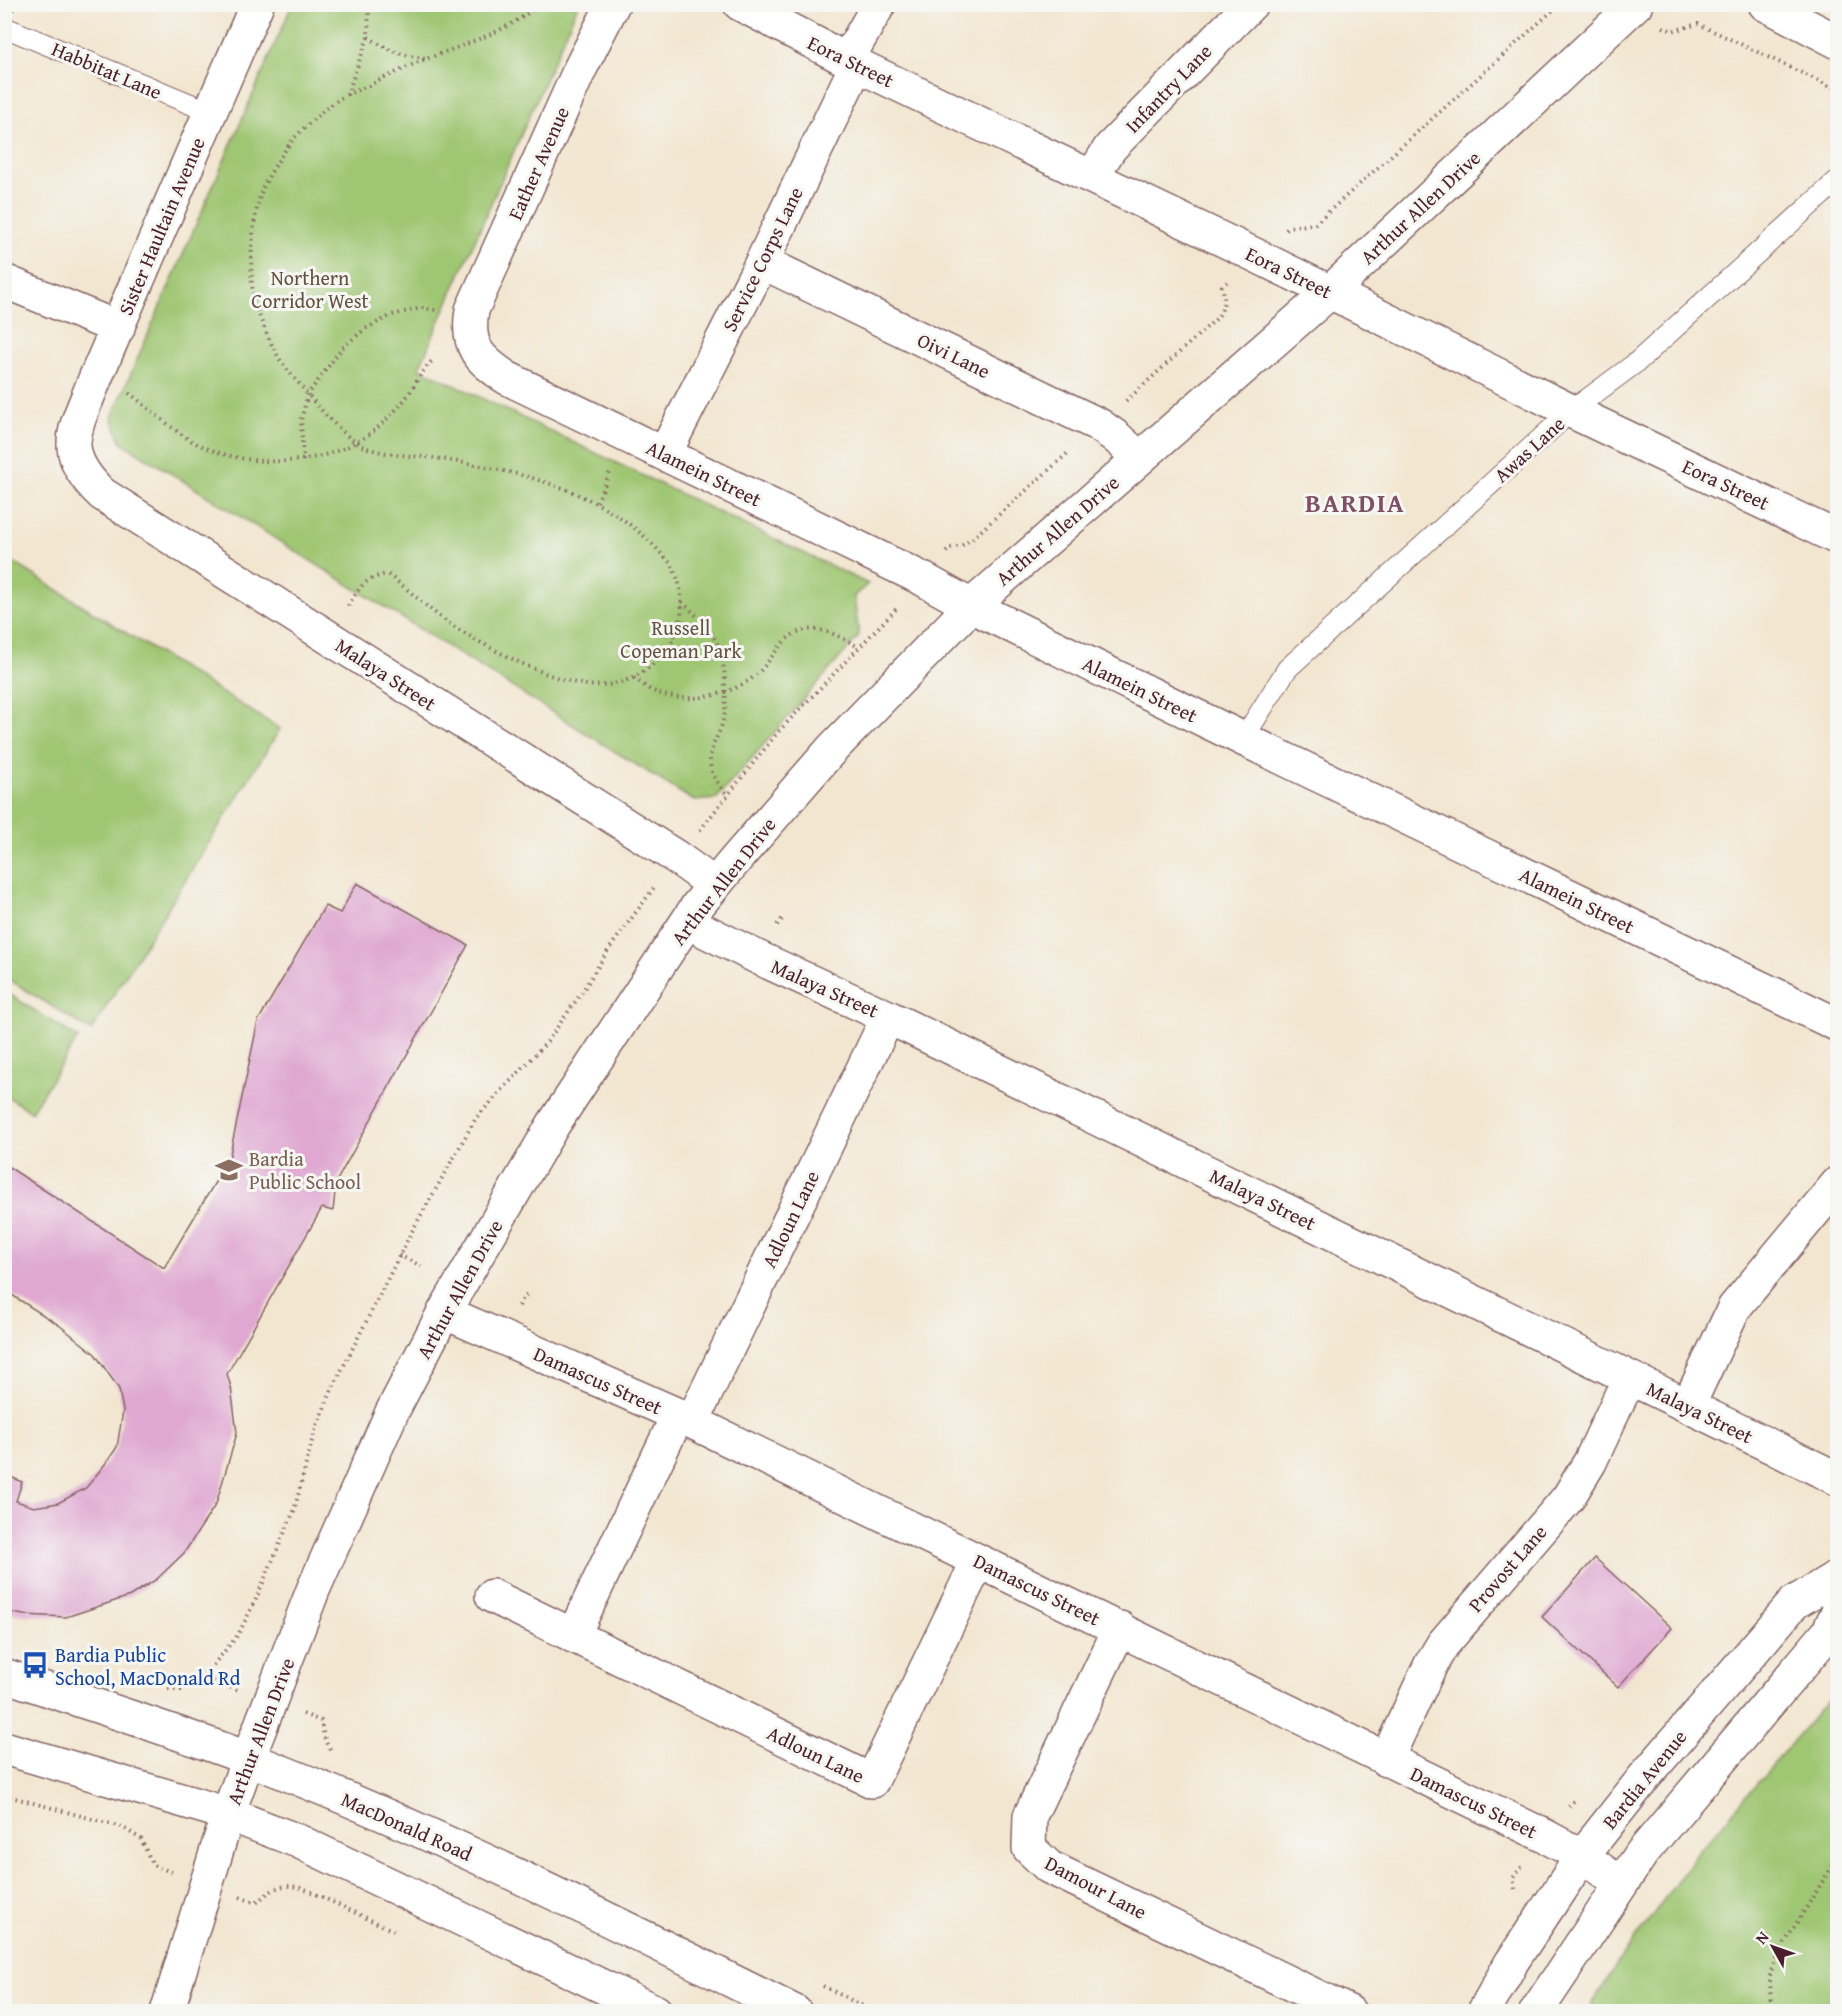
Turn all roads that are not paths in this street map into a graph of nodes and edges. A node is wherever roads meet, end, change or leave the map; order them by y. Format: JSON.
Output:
{"nodes":[{"id":1,"x":257,"y":4,"type":"edge"},
{"id":2,"x":613,"y":4,"type":"edge"},
{"id":3,"x":740,"y":4,"type":"edge"},
{"id":4,"x":879,"y":4,"type":"edge"},
{"id":5,"x":1636,"y":4,"type":"edge"},
{"id":6,"x":1765,"y":4,"type":"edge"},
{"id":7,"x":1236,"y":9,"type":"edge"},
{"id":8,"x":4,"y":27,"type":"edge"},
{"id":9,"x":1838,"y":42,"type":"edge"},
{"id":10,"x":852,"y":62,"type":"junction"},
{"id":11,"x":210,"y":112,"type":"junction"},
{"id":12,"x":1092,"y":177,"type":"junction"},
{"id":13,"x":1838,"y":180,"type":"edge"},
{"id":14,"x":762,"y":262,"type":"junction"},
{"id":15,"x":4,"y":280,"type":"edge"},
{"id":16,"x":1330,"y":292,"type":"junction"},
{"id":17,"x":471,"y":317,"type":"joint"},
{"id":18,"x":118,"y":328,"type":"junction"},
{"id":19,"x":1571,"y":411,"type":"junction"},
{"id":20,"x":72,"y":449,"type":"joint"},
{"id":21,"x":665,"y":453,"type":"junction"},
{"id":22,"x":1139,"y":458,"type":"junction"},
{"id":23,"x":1838,"y":538,"type":"edge"},
{"id":24,"x":971,"y":606,"type":"junction"},
{"id":25,"x":1243,"y":739,"type":"junction"},
{"id":26,"x":715,"y":885,"type":"junction"},
{"id":27,"x":687,"y":922,"type":"junction"},
{"id":28,"x":888,"y":1017,"type":"junction"},
{"id":29,"x":1838,"y":1025,"type":"edge"},
{"id":30,"x":1838,"y":1183,"type":"edge"},
{"id":31,"x":444,"y":1312,"type":"junction"},
{"id":32,"x":1629,"y":1378,"type":"junction"},
{"id":33,"x":1688,"y":1406,"type":"junction"},
{"id":34,"x":685,"y":1418,"type":"junction"},
{"id":35,"x":1838,"y":1479,"type":"edge"},
{"id":36,"x":978,"y":1561,"type":"junction"},
{"id":37,"x":1838,"y":1576,"type":"edge"},
{"id":38,"x":492,"y":1596,"type":"dead end"},
{"id":39,"x":1838,"y":1611,"type":"edge"},
{"id":40,"x":1120,"y":1629,"type":"junction"},
{"id":41,"x":573,"y":1636,"type":"junction"},
{"id":42,"x":4,"y":1675,"type":"edge"},
{"id":43,"x":4,"y":1748,"type":"edge"},
{"id":44,"x":248,"y":1759,"type":"junction"},
{"id":45,"x":1386,"y":1760,"type":"junction"},
{"id":46,"x":228,"y":1814,"type":"junction"},
{"id":47,"x":1582,"y":1856,"type":"junction"},
{"id":48,"x":1621,"y":1884,"type":"junction"},
{"id":49,"x":167,"y":2012,"type":"edge"},
{"id":50,"x":656,"y":2012,"type":"edge"},
{"id":51,"x":795,"y":2012,"type":"edge"},
{"id":52,"x":1349,"y":2012,"type":"edge"},
{"id":53,"x":1484,"y":2012,"type":"edge"},
{"id":54,"x":1536,"y":2012,"type":"edge"}],
"edges":[{"from":1,"to":11,"type":"street","name":"Sister Haultain Avenue"},
{"from":2,"to":17,"type":"street","name":"Eather Avenue"},
{"from":3,"to":10,"type":"street","name":"Eora Street"},
{"from":4,"to":10,"type":"street","name":"Service Corps Lane"},
{"from":5,"to":16,"type":"street","name":"Arthur Allen Drive"},
{"from":6,"to":9,"type":"street"},
{"from":7,"to":12,"type":"street","name":"Infantry Lane"},
{"from":8,"to":11,"type":"lane","name":"Habbitat Lane"},
{"from":10,"to":12,"type":"street","name":"Eora Street"},
{"from":10,"to":14,"type":"street","name":"Service Corps Lane"},
{"from":11,"to":18,"type":"street","name":"Sister Haultain Avenue"},
{"from":12,"to":16,"type":"street","name":"Eora Street"},
{"from":13,"to":19,"type":"lane","name":"Awas Lane"},
{"from":14,"to":21,"type":"street","name":"Service Corps Lane"},
{"from":14,"to":22,"type":"street","name":"Oivi Lane"},
{"from":15,"to":18,"type":"street"},
{"from":16,"to":19,"type":"street","name":"Eora Street"},
{"from":16,"to":22,"type":"street","name":"Arthur Allen Drive"},
{"from":17,"to":21,"type":"street","name":"Alamein Street"},
{"from":18,"to":20,"type":"street","name":"Sister Haultain Avenue"},
{"from":19,"to":23,"type":"street","name":"Eora Street"},
{"from":19,"to":25,"type":"lane","name":"Awas Lane"},
{"from":20,"to":26,"type":"street","name":"Malaya Street"},
{"from":21,"to":24,"type":"street","name":"Alamein Street"},
{"from":22,"to":24,"type":"street","name":"Arthur Allen Drive"},
{"from":24,"to":25,"type":"street","name":"Alamein Street"},
{"from":24,"to":26,"type":"street","name":"Arthur Allen Drive"},
{"from":25,"to":29,"type":"street","name":"Alamein Street"},
{"from":26,"to":27,"type":"street","name":"Arthur Allen Drive"},
{"from":27,"to":28,"type":"street","name":"Malaya Street"},
{"from":27,"to":31,"type":"street","name":"Arthur Allen Drive"},
{"from":28,"to":32,"type":"street","name":"Malaya Street"},
{"from":28,"to":34,"type":"street","name":"Adloun Lane"},
{"from":30,"to":33,"type":"street"},
{"from":31,"to":34,"type":"street","name":"Damascus Street"},
{"from":31,"to":44,"type":"street","name":"Arthur Allen Drive"},
{"from":32,"to":33,"type":"street","name":"Malaya Street"},
{"from":32,"to":45,"type":"street","name":"Provost Lane"},
{"from":33,"to":35,"type":"street","name":"Malaya Street"},
{"from":34,"to":36,"type":"street","name":"Damascus Street"},
{"from":34,"to":41,"type":"street","name":"Adloun Lane"},
{"from":36,"to":40,"type":"street","name":"Damascus Street"},
{"from":36,"to":41,"type":"street","name":"Adloun Lane"},
{"from":37,"to":47,"type":"street","name":"Bardia Avenue"},
{"from":38,"to":41,"type":"street","name":"Adloun Lane"},
{"from":39,"to":48,"type":"street"},
{"from":40,"to":45,"type":"street","name":"Damascus Street"},
{"from":40,"to":52,"type":"street","name":"Damour Lane"},
{"from":42,"to":44,"type":"street","name":"MacDonald Road"},
{"from":43,"to":46,"type":"street"},
{"from":44,"to":46,"type":"street","name":"Arthur Allen Drive"},
{"from":44,"to":51,"type":"street","name":"MacDonald Road"},
{"from":45,"to":47,"type":"street","name":"Damascus Street"},
{"from":46,"to":49,"type":"street","name":"Arthur Allen Drive"},
{"from":46,"to":50,"type":"street"},
{"from":47,"to":48,"type":"street","name":"Damascus Street"},
{"from":47,"to":53,"type":"street","name":"Bardia Avenue"},
{"from":48,"to":54,"type":"street"}]}
